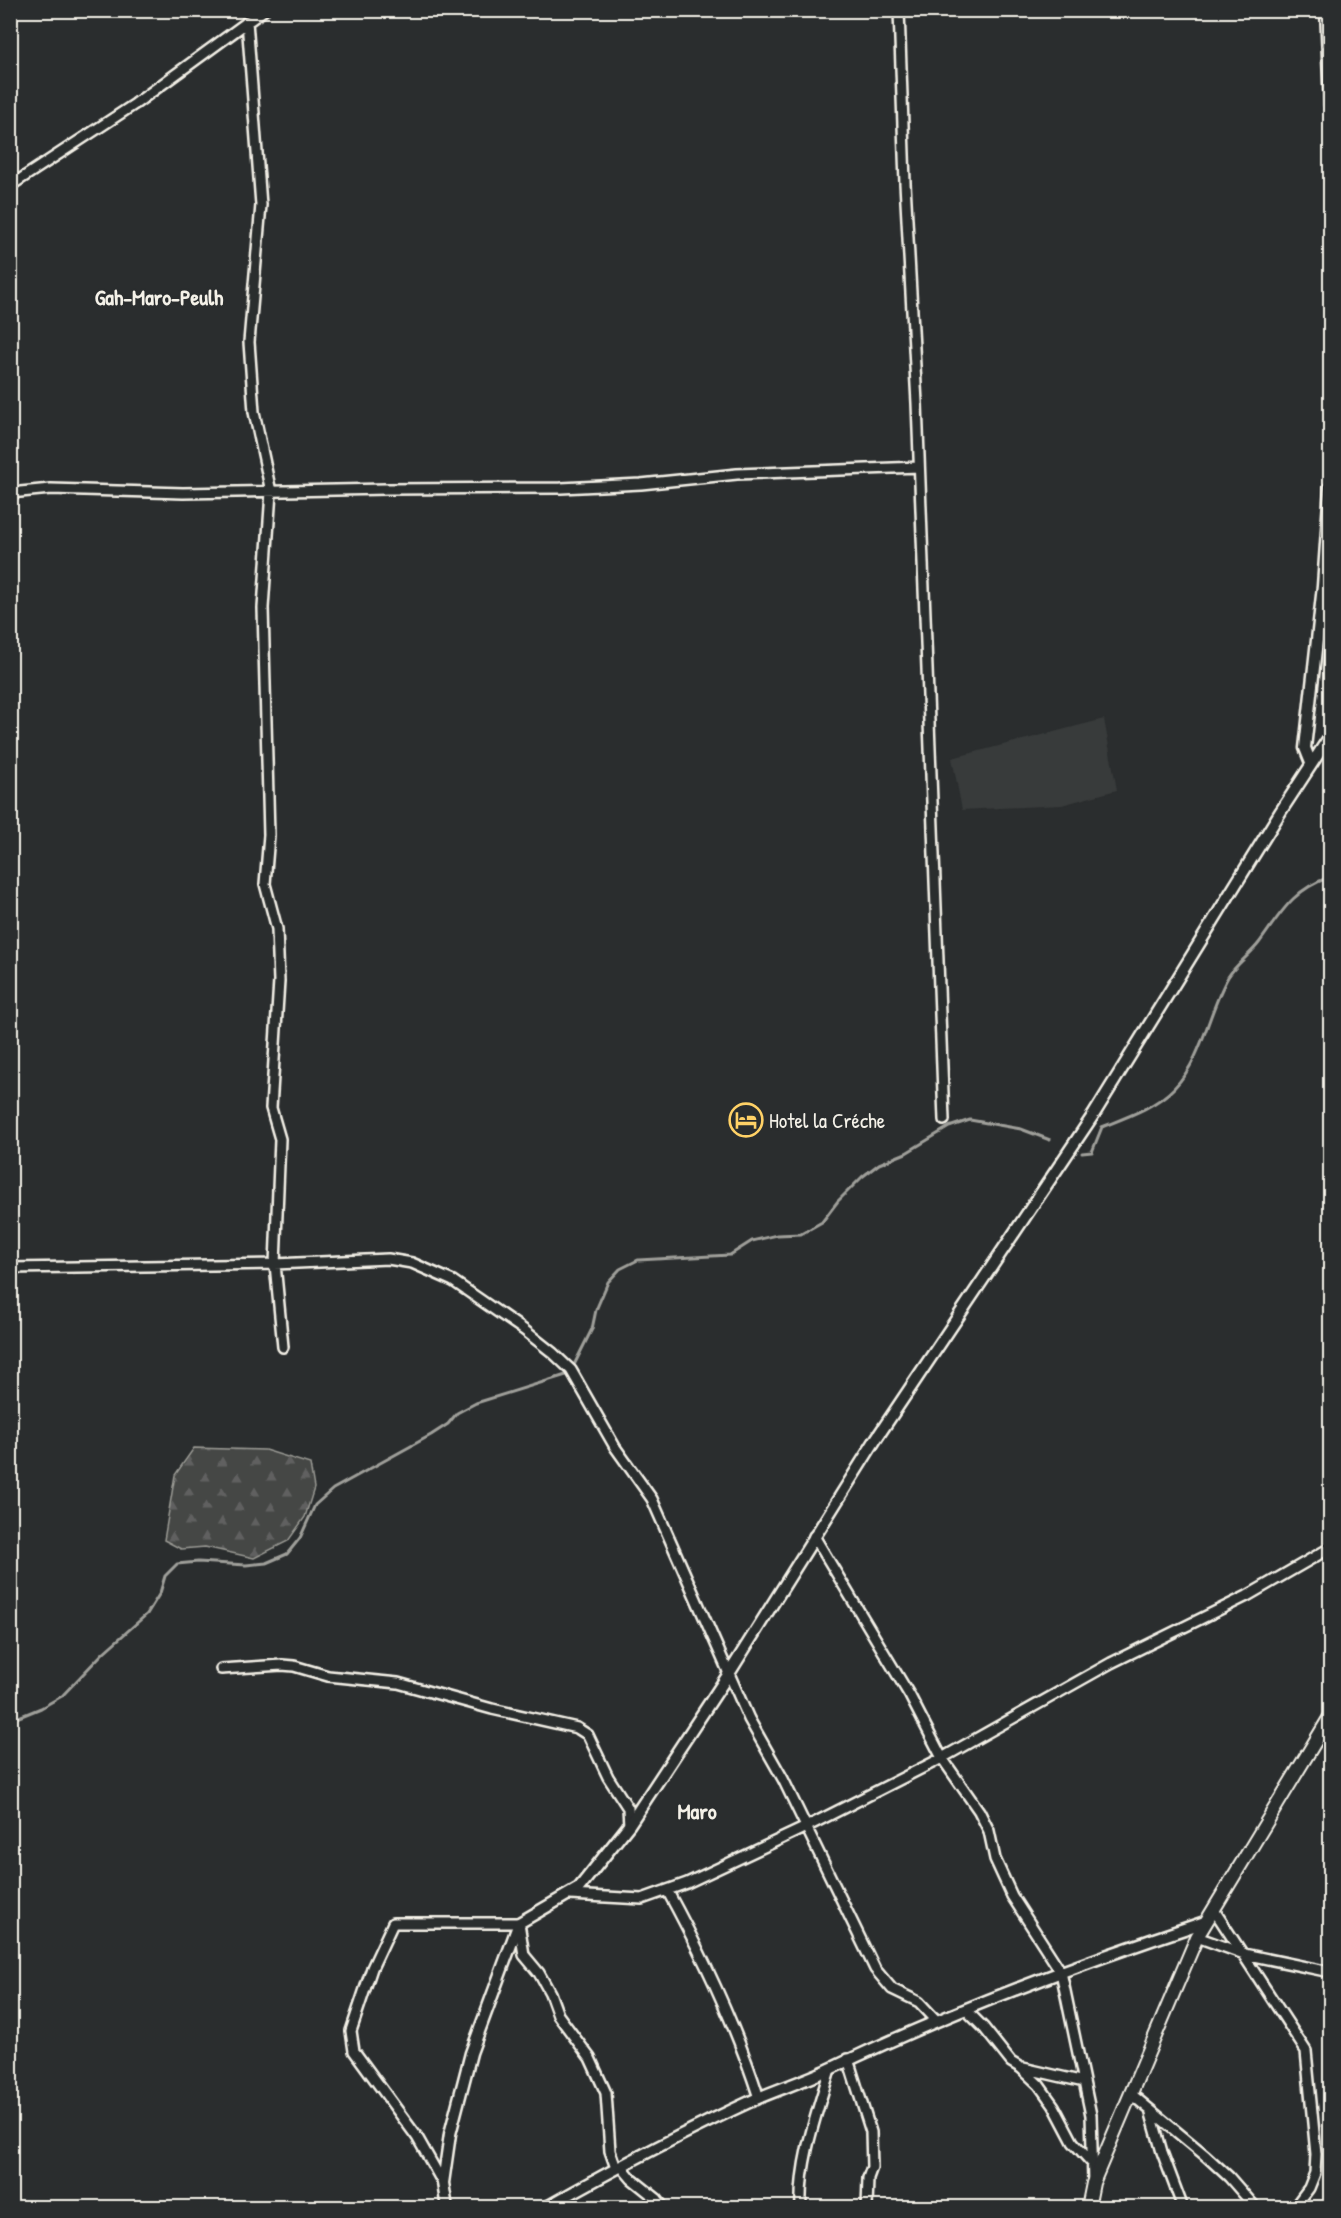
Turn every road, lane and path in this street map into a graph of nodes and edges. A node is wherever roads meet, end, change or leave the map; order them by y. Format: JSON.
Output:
{"nodes":[{"id":1,"x":264,"y":10,"type":"edge"},
{"id":2,"x":899,"y":10,"type":"edge"},
{"id":3,"x":1326,"y":10,"type":"edge"},
{"id":4,"x":247,"y":21,"type":"junction"},
{"id":5,"x":1330,"y":105,"type":"edge"},
{"id":6,"x":10,"y":186,"type":"edge"},
{"id":7,"x":919,"y":467,"type":"junction"},
{"id":8,"x":1330,"y":487,"type":"edge"},
{"id":9,"x":271,"y":492,"type":"junction"},
{"id":10,"x":10,"y":493,"type":"edge"},
{"id":11,"x":1330,"y":736,"type":"edge"},
{"id":12,"x":1311,"y":763,"type":"junction"},
{"id":13,"x":944,"y":1120,"type":"dead end"},
{"id":14,"x":275,"y":1264,"type":"junction"},
{"id":15,"x":10,"y":1268,"type":"edge"},
{"id":16,"x":283,"y":1347,"type":"dead end"},
{"id":17,"x":814,"y":1536,"type":"junction"},
{"id":18,"x":1330,"y":1548,"type":"edge"},
{"id":19,"x":221,"y":1669,"type":"dead end"},
{"id":20,"x":730,"y":1672,"type":"junction"},
{"id":21,"x":1330,"y":1717,"type":"edge"},
{"id":22,"x":942,"y":1758,"type":"junction"},
{"id":23,"x":629,"y":1825,"type":"junction"},
{"id":24,"x":806,"y":1827,"type":"junction"},
{"id":25,"x":667,"y":1890,"type":"junction"},
{"id":26,"x":570,"y":1895,"type":"junction"},
{"id":27,"x":1214,"y":1910,"type":"junction"},
{"id":28,"x":1205,"y":1922,"type":"junction"},
{"id":29,"x":519,"y":1923,"type":"junction"},
{"id":30,"x":1197,"y":1937,"type":"junction"},
{"id":31,"x":1244,"y":1954,"type":"junction"},
{"id":32,"x":1061,"y":1972,"type":"junction"},
{"id":33,"x":1330,"y":1972,"type":"edge"},
{"id":34,"x":966,"y":2010,"type":"junction"},
{"id":35,"x":936,"y":2020,"type":"junction"},
{"id":36,"x":848,"y":2059,"type":"junction"},
{"id":37,"x":1021,"y":2067,"type":"junction"},
{"id":38,"x":830,"y":2069,"type":"junction"},
{"id":39,"x":1084,"y":2082,"type":"junction"},
{"id":40,"x":1131,"y":2094,"type":"junction"},
{"id":41,"x":759,"y":2098,"type":"junction"},
{"id":42,"x":1150,"y":2110,"type":"junction"},
{"id":43,"x":1092,"y":2163,"type":"junction"},
{"id":44,"x":618,"y":2167,"type":"junction"},
{"id":45,"x":442,"y":2183,"type":"junction"},
{"id":46,"x":1094,"y":2183,"type":"junction"},
{"id":47,"x":447,"y":2208,"type":"edge"},
{"id":48,"x":545,"y":2208,"type":"edge"},
{"id":49,"x":664,"y":2208,"type":"edge"},
{"id":50,"x":801,"y":2208,"type":"edge"},
{"id":51,"x":867,"y":2208,"type":"edge"},
{"id":52,"x":1088,"y":2208,"type":"edge"},
{"id":53,"x":1183,"y":2208,"type":"edge"},
{"id":54,"x":1256,"y":2208,"type":"edge"},
{"id":55,"x":1294,"y":2208,"type":"edge"}],
"edges":[{"from":1,"to":4,"type":"street"},
{"from":2,"to":7,"type":"street"},
{"from":3,"to":5,"type":"street"},
{"from":4,"to":6,"type":"street"},
{"from":4,"to":9,"type":"street"},
{"from":7,"to":9,"type":"street"},
{"from":7,"to":13,"type":"street"},
{"from":8,"to":12,"type":"street"},
{"from":9,"to":10,"type":"street"},
{"from":9,"to":14,"type":"street"},
{"from":11,"to":12,"type":"street"},
{"from":12,"to":17,"type":"street"},
{"from":14,"to":15,"type":"street"},
{"from":14,"to":16,"type":"street"},
{"from":14,"to":20,"type":"street"},
{"from":17,"to":20,"type":"street"},
{"from":17,"to":22,"type":"street"},
{"from":18,"to":22,"type":"street"},
{"from":19,"to":23,"type":"street"},
{"from":20,"to":23,"type":"street"},
{"from":20,"to":24,"type":"street"},
{"from":21,"to":27,"type":"main road"},
{"from":22,"to":24,"type":"street"},
{"from":22,"to":32,"type":"street"},
{"from":23,"to":26,"type":"street"},
{"from":24,"to":25,"type":"street"},
{"from":24,"to":35,"type":"street"},
{"from":25,"to":26,"type":"street"},
{"from":25,"to":41,"type":"street"},
{"from":26,"to":29,"type":"street"},
{"from":27,"to":28,"type":"main road"},
{"from":27,"to":31,"type":"street"},
{"from":28,"to":30,"type":"main road"},
{"from":28,"to":32,"type":"street"},
{"from":29,"to":44,"type":"street"},
{"from":29,"to":45,"type":"street"},
{"from":29,"to":45,"type":"street"},
{"from":30,"to":31,"type":"street"},
{"from":30,"to":40,"type":"main road"},
{"from":31,"to":33,"type":"street"},
{"from":31,"to":55,"type":"street"},
{"from":32,"to":34,"type":"street"},
{"from":32,"to":39,"type":"street"},
{"from":34,"to":35,"type":"street"},
{"from":34,"to":37,"type":"street"},
{"from":35,"to":36,"type":"street"},
{"from":36,"to":38,"type":"street"},
{"from":36,"to":51,"type":"street"},
{"from":37,"to":39,"type":"street"},
{"from":37,"to":43,"type":"street"},
{"from":38,"to":41,"type":"street"},
{"from":38,"to":50,"type":"street"},
{"from":39,"to":43,"type":"street"},
{"from":40,"to":42,"type":"street"},
{"from":40,"to":46,"type":"main road"},
{"from":41,"to":44,"type":"street"},
{"from":42,"to":53,"type":"street"},
{"from":42,"to":54,"type":"street"},
{"from":43,"to":46,"type":"street"},
{"from":44,"to":48,"type":"street"},
{"from":44,"to":49,"type":"street"},
{"from":45,"to":47,"type":"street"},
{"from":46,"to":52,"type":"main road"}]}
